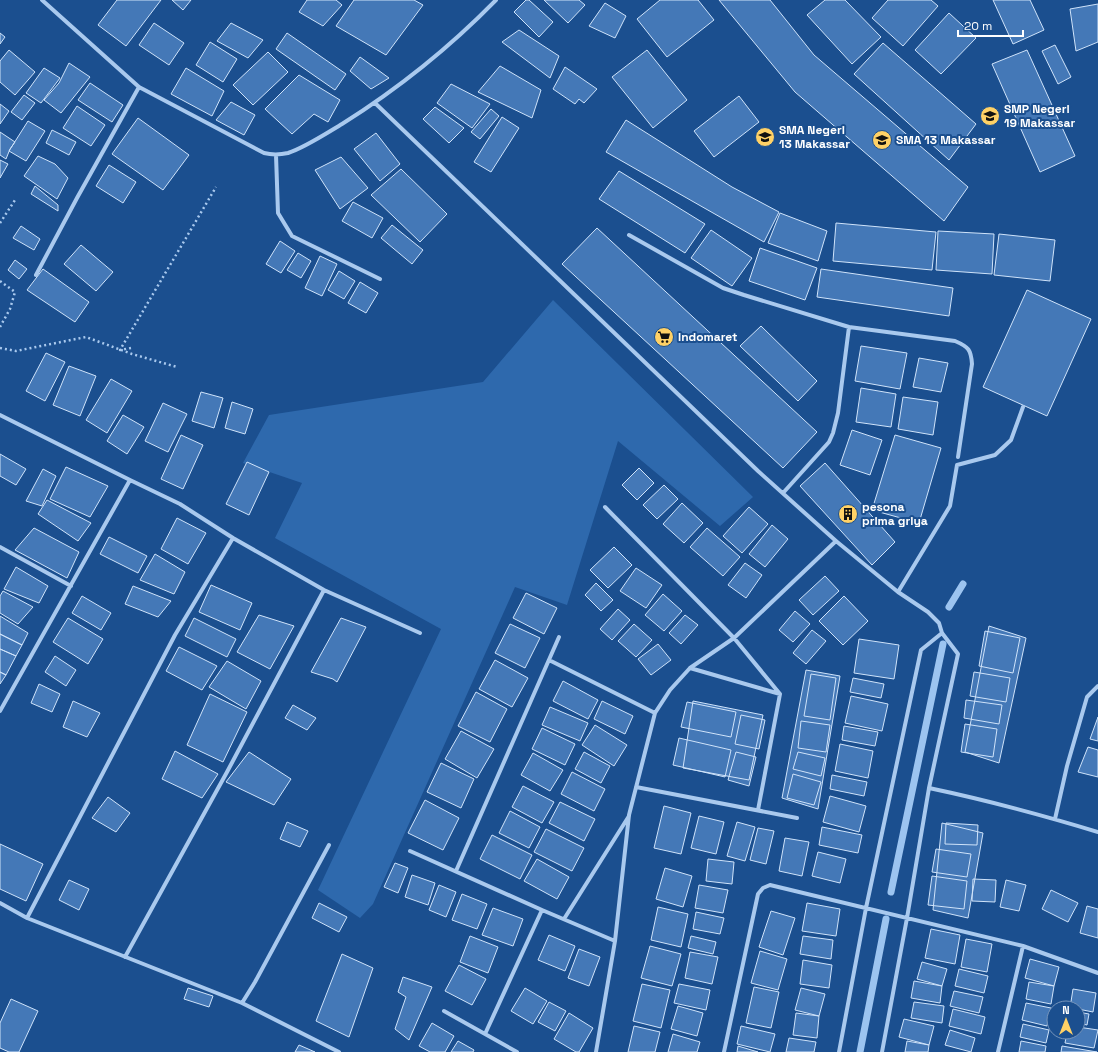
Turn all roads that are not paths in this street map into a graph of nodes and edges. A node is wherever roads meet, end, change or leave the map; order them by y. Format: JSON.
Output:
{"nodes":[{"id":1,"x":42,"y":0,"type":"edge"},
{"id":2,"x":496,"y":0,"type":"edge"},
{"id":3,"x":139,"y":88,"type":"junction"},
{"id":4,"x":375,"y":103,"type":"junction"},
{"id":5,"x":276,"y":155,"type":"junction"},
{"id":6,"x":629,"y":235,"type":"dead end"},
{"id":7,"x":36,"y":275,"type":"dead end"},
{"id":8,"x":380,"y":279,"type":"dead end"},
{"id":9,"x":849,"y":327,"type":"junction"},
{"id":10,"x":1023,"y":407,"type":"dead end"},
{"id":11,"x":0,"y":415,"type":"edge"},
{"id":12,"x":958,"y":457,"type":"dead end"},
{"id":13,"x":130,"y":480,"type":"junction"},
{"id":14,"x":783,"y":493,"type":"junction"},
{"id":15,"x":605,"y":507,"type":"dead end"},
{"id":16,"x":233,"y":538,"type":"junction"},
{"id":17,"x":836,"y":541,"type":"junction"},
{"id":18,"x":0,"y":547,"type":"edge"},
{"id":19,"x":71,"y":586,"type":"junction"},
{"id":20,"x":324,"y":590,"type":"junction"},
{"id":21,"x":898,"y":592,"type":"junction"},
{"id":22,"x":420,"y":633,"type":"dead end"},
{"id":23,"x":942,"y":633,"type":"junction"},
{"id":24,"x":559,"y":637,"type":"dead end"},
{"id":25,"x":734,"y":638,"type":"junction"},
{"id":26,"x":549,"y":660,"type":"junction"},
{"id":27,"x":690,"y":668,"type":"junction"},
{"id":28,"x":1098,"y":686,"type":"edge"},
{"id":29,"x":780,"y":694,"type":"junction"},
{"id":30,"x":0,"y":711,"type":"edge"},
{"id":31,"x":655,"y":713,"type":"junction"},
{"id":32,"x":636,"y":787,"type":"junction"},
{"id":33,"x":929,"y":788,"type":"junction"},
{"id":34,"x":758,"y":810,"type":"junction"},
{"id":35,"x":629,"y":815,"type":"junction"},
{"id":36,"x":797,"y":818,"type":"dead end"},
{"id":37,"x":1055,"y":819,"type":"junction"},
{"id":38,"x":1098,"y":832,"type":"edge"},
{"id":39,"x":329,"y":845,"type":"dead end"},
{"id":40,"x":410,"y":851,"type":"dead end"},
{"id":41,"x":456,"y":871,"type":"junction"},
{"id":42,"x":0,"y":903,"type":"edge"},
{"id":43,"x":866,"y":908,"type":"junction"},
{"id":44,"x":542,"y":910,"type":"junction"},
{"id":45,"x":27,"y":918,"type":"junction"},
{"id":46,"x":907,"y":918,"type":"junction"},
{"id":47,"x":564,"y":919,"type":"junction"},
{"id":48,"x":616,"y":941,"type":"junction"},
{"id":49,"x":1023,"y":946,"type":"junction"},
{"id":50,"x":125,"y":957,"type":"junction"},
{"id":51,"x":1098,"y":973,"type":"edge"},
{"id":52,"x":242,"y":1003,"type":"junction"},
{"id":53,"x":444,"y":1011,"type":"dead end"},
{"id":54,"x":485,"y":1034,"type":"junction"},
{"id":55,"x":339,"y":1052,"type":"edge"},
{"id":56,"x":516,"y":1052,"type":"edge"},
{"id":57,"x":596,"y":1052,"type":"edge"},
{"id":58,"x":724,"y":1052,"type":"edge"},
{"id":59,"x":839,"y":1052,"type":"edge"},
{"id":60,"x":882,"y":1052,"type":"edge"},
{"id":61,"x":998,"y":1052,"type":"edge"}],
"edges":[{"from":1,"to":3,"type":"street"},
{"from":2,"to":4,"type":"street"},
{"from":3,"to":5,"type":"street"},
{"from":3,"to":7,"type":"street"},
{"from":4,"to":5,"type":"street"},
{"from":4,"to":14,"type":"street"},
{"from":5,"to":8,"type":"street"},
{"from":6,"to":9,"type":"street"},
{"from":9,"to":12,"type":"street"},
{"from":9,"to":14,"type":"street"},
{"from":10,"to":21,"type":"street"},
{"from":11,"to":13,"type":"street"},
{"from":13,"to":16,"type":"street"},
{"from":13,"to":19,"type":"street"},
{"from":14,"to":17,"type":"street"},
{"from":15,"to":25,"type":"street"},
{"from":16,"to":20,"type":"street"},
{"from":16,"to":45,"type":"street"},
{"from":17,"to":21,"type":"street"},
{"from":17,"to":25,"type":"street"},
{"from":18,"to":19,"type":"street"},
{"from":19,"to":30,"type":"street"},
{"from":20,"to":22,"type":"street"},
{"from":20,"to":50,"type":"street"},
{"from":21,"to":23,"type":"street"},
{"from":23,"to":33,"type":"street"},
{"from":23,"to":43,"type":"street"},
{"from":24,"to":26,"type":"street"},
{"from":25,"to":27,"type":"street"},
{"from":25,"to":29,"type":"street"},
{"from":26,"to":31,"type":"street"},
{"from":26,"to":41,"type":"street"},
{"from":27,"to":29,"type":"street"},
{"from":27,"to":31,"type":"street"},
{"from":28,"to":37,"type":"street"},
{"from":29,"to":34,"type":"street"},
{"from":31,"to":32,"type":"street"},
{"from":32,"to":34,"type":"street"},
{"from":32,"to":35,"type":"street"},
{"from":33,"to":37,"type":"street"},
{"from":33,"to":46,"type":"street"},
{"from":34,"to":36,"type":"street"},
{"from":35,"to":47,"type":"street"},
{"from":35,"to":48,"type":"street"},
{"from":37,"to":38,"type":"street"},
{"from":39,"to":52,"type":"street"},
{"from":40,"to":41,"type":"street"},
{"from":41,"to":44,"type":"street"},
{"from":42,"to":45,"type":"street"},
{"from":43,"to":46,"type":"street"},
{"from":43,"to":58,"type":"street"},
{"from":43,"to":59,"type":"street"},
{"from":44,"to":47,"type":"street"},
{"from":44,"to":54,"type":"street"},
{"from":45,"to":50,"type":"street"},
{"from":46,"to":49,"type":"street"},
{"from":46,"to":60,"type":"street"},
{"from":47,"to":48,"type":"street"},
{"from":48,"to":57,"type":"street"},
{"from":49,"to":51,"type":"street"},
{"from":49,"to":61,"type":"street"},
{"from":50,"to":52,"type":"street"},
{"from":52,"to":55,"type":"street"},
{"from":53,"to":54,"type":"street"},
{"from":54,"to":56,"type":"street"}]}
